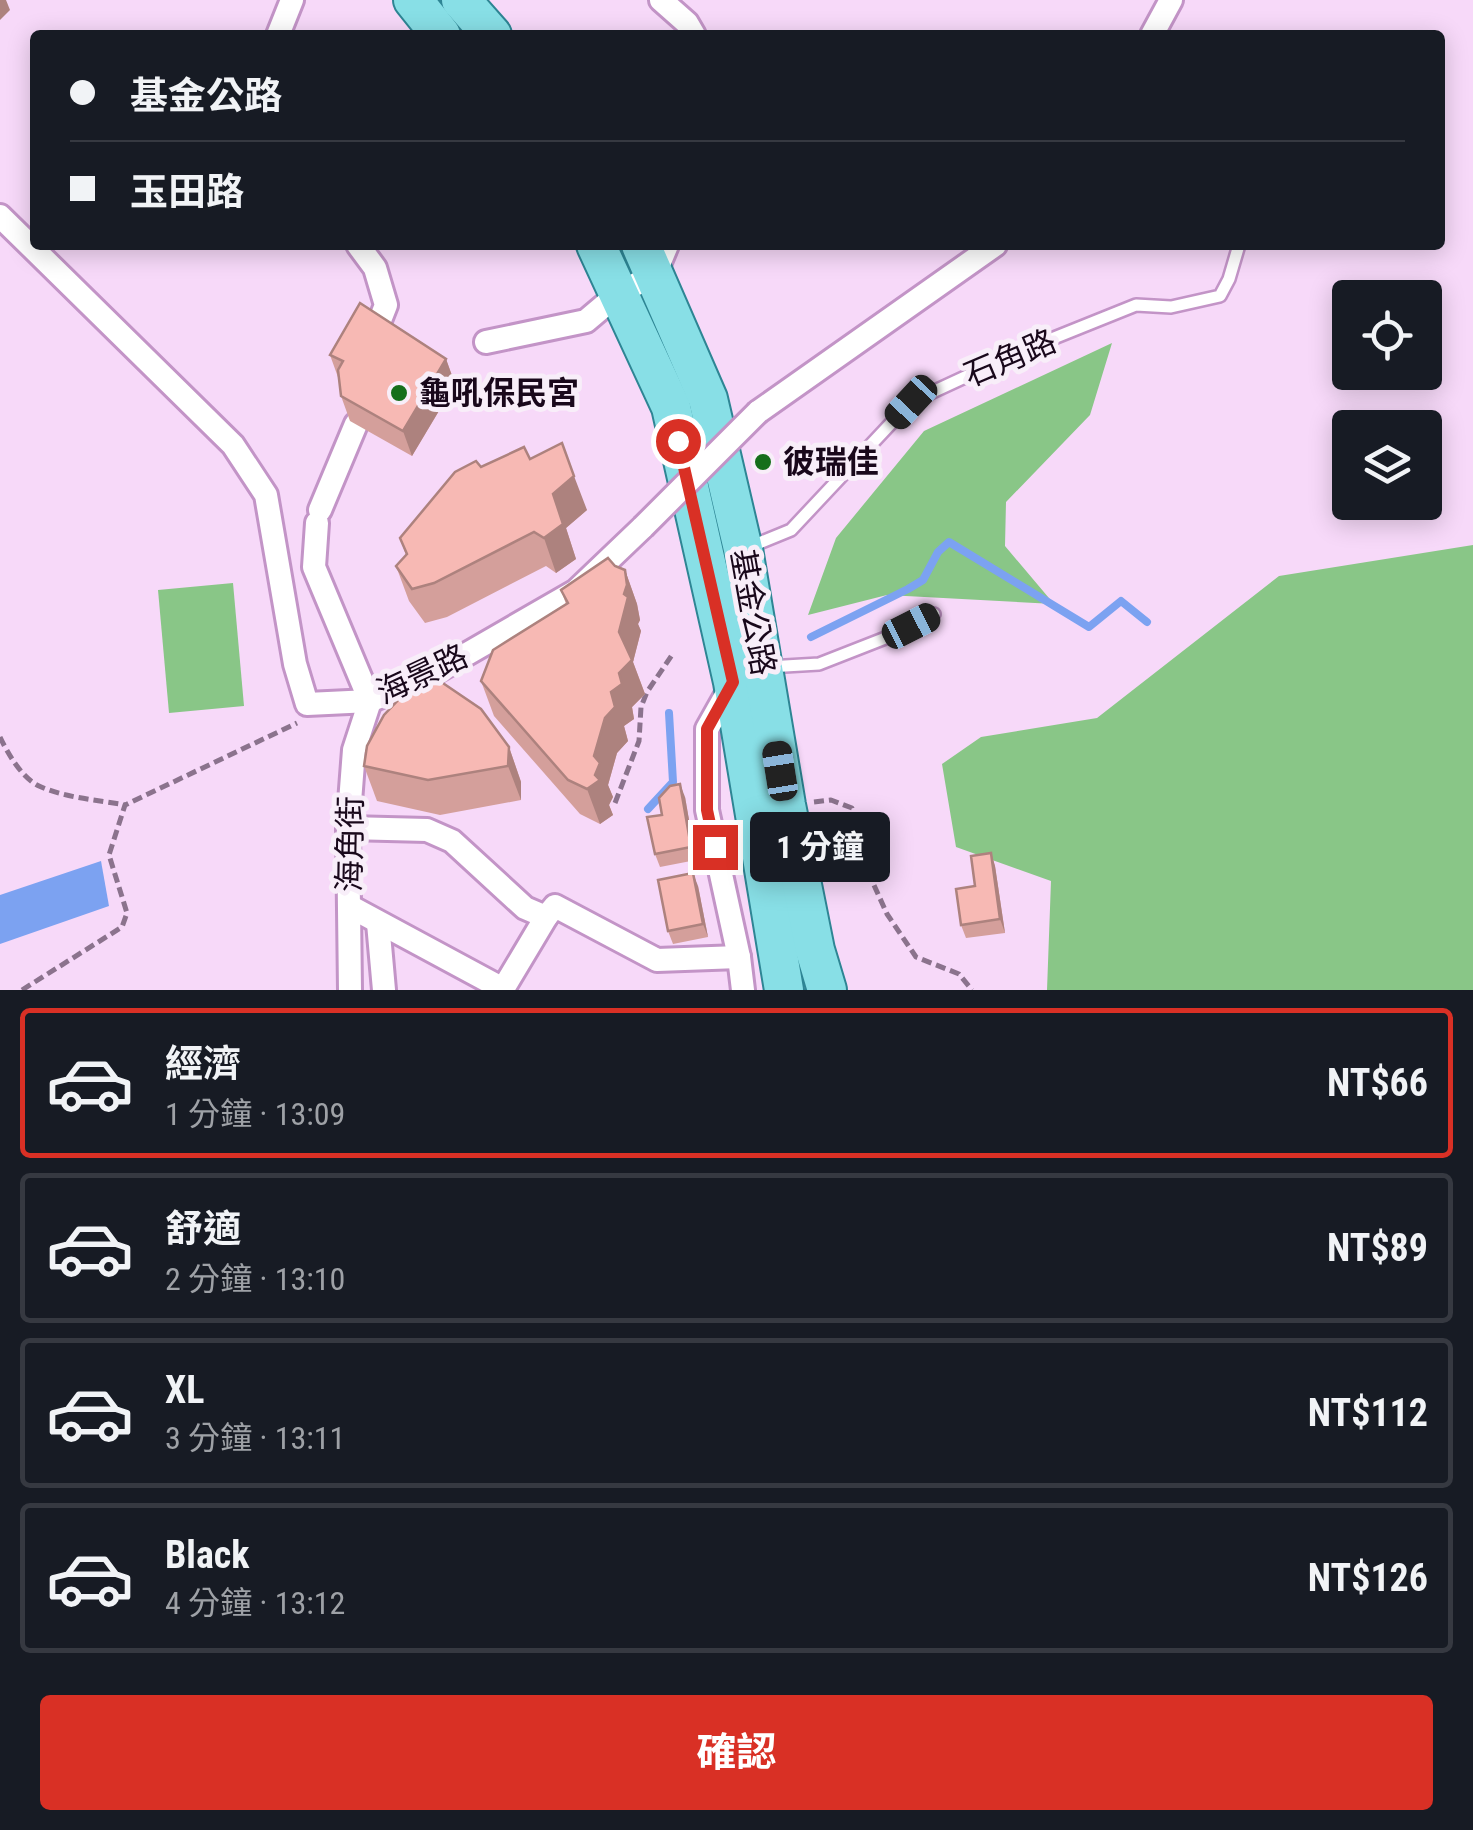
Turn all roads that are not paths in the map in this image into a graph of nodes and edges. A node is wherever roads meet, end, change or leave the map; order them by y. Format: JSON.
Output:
{"nodes":[{"id":1,"x":292,"y":0,"type":"edge"},
{"id":2,"x":413,"y":0,"type":"edge"},
{"id":3,"x":461,"y":0,"type":"edge"},
{"id":4,"x":661,"y":0,"type":"edge"},
{"id":5,"x":1172,"y":0,"type":"edge"},
{"id":6,"x":280,"y":30,"type":"edge"},
{"id":7,"x":437,"y":30,"type":"edge"},
{"id":8,"x":488,"y":30,"type":"edge"},
{"id":9,"x":691,"y":30,"type":"edge"},
{"id":10,"x":1155,"y":30,"type":"edge"},
{"id":11,"x":0,"y":216,"type":"edge"},
{"id":12,"x":30,"y":245,"type":"edge"},
{"id":13,"x":35,"y":250,"type":"edge"},
{"id":14,"x":362,"y":250,"type":"edge"},
{"id":15,"x":598,"y":250,"type":"edge"},
{"id":16,"x":987,"y":250,"type":"edge"},
{"id":17,"x":1238,"y":250,"type":"edge"},
{"id":18,"x":654,"y":255,"type":"edge"},
{"id":19,"x":618,"y":294,"type":"junction"},
{"id":20,"x":375,"y":332,"type":"edge"},
{"id":21,"x":486,"y":342,"type":"dead end"},
{"id":22,"x":356,"y":424,"type":"edge"},
{"id":23,"x":743,"y":549,"type":"junction"},
{"id":24,"x":934,"y":614,"type":"dead end"},
{"id":25,"x":748,"y":674,"type":"junction"},
{"id":26,"x":370,"y":701,"type":"junction"},
{"id":27,"x":348,"y":828,"type":"junction"},
{"id":28,"x":349,"y":906,"type":"junction"},
{"id":29,"x":546,"y":917,"type":"junction"},
{"id":30,"x":378,"y":922,"type":"junction"},
{"id":31,"x":739,"y":957,"type":"junction"},
{"id":32,"x":350,"y":990,"type":"edge"},
{"id":33,"x":384,"y":990,"type":"edge"},
{"id":34,"x":743,"y":990,"type":"edge"},
{"id":35,"x":784,"y":990,"type":"edge"},
{"id":36,"x":827,"y":990,"type":"edge"}],
"edges":[{"from":1,"to":6,"type":"street"},
{"from":2,"to":7,"type":"main road"},
{"from":3,"to":8,"type":"main road"},
{"from":4,"to":9,"type":"street"},
{"from":5,"to":10,"type":"street"},
{"from":11,"to":12,"type":"street","name":"海景路"},
{"from":13,"to":26,"type":"street","name":"海景路"},
{"from":14,"to":20,"type":"street"},
{"from":15,"to":19,"type":"main road","name":"基金公路"},
{"from":16,"to":26,"type":"street","name":"海景路","bridge":true},
{"from":17,"to":23,"type":"lane","name":"石角路"},
{"from":18,"to":19,"type":"street"},
{"from":18,"to":23,"type":"main road","name":"基金公路"},
{"from":19,"to":21,"type":"street"},
{"from":19,"to":25,"type":"main road","name":"基金公路"},
{"from":22,"to":26,"type":"street"},
{"from":23,"to":25,"type":"main road","name":"基金公路"},
{"from":24,"to":25,"type":"lane"},
{"from":25,"to":31,"type":"street"},
{"from":25,"to":35,"type":"main road","name":"基金公路"},
{"from":25,"to":36,"type":"main road","name":"基金公路"},
{"from":26,"to":27,"type":"street","name":"海角街"},
{"from":27,"to":28,"type":"street","name":"海角街"},
{"from":27,"to":29,"type":"street"},
{"from":28,"to":30,"type":"street"},
{"from":28,"to":32,"type":"street","name":"海角街"},
{"from":29,"to":30,"type":"street"},
{"from":29,"to":31,"type":"street"},
{"from":30,"to":33,"type":"street"},
{"from":31,"to":34,"type":"street"}]}
